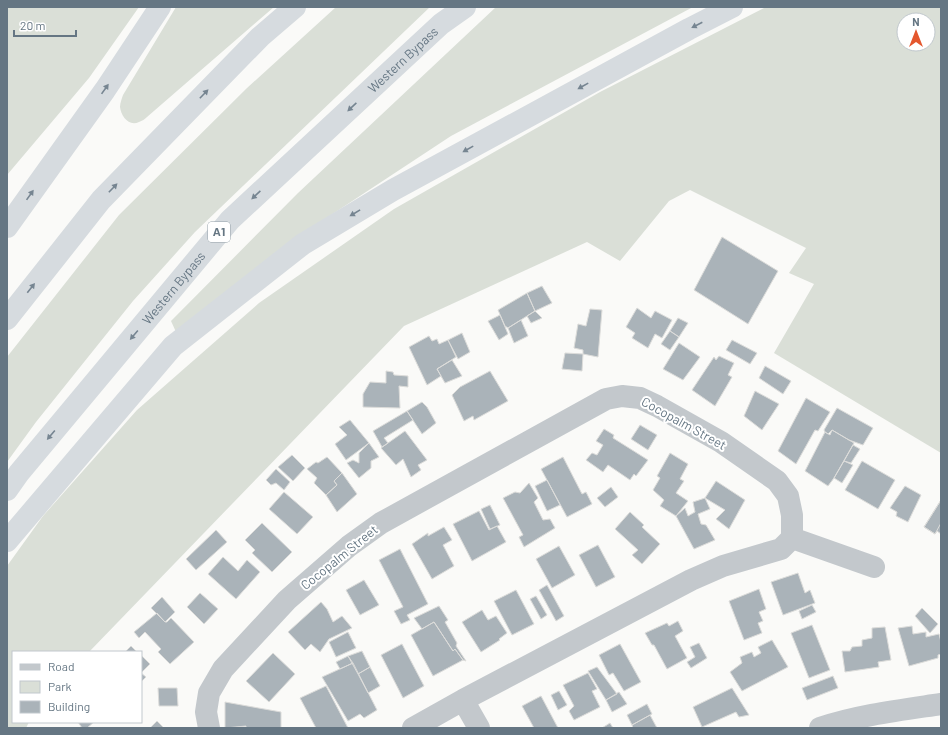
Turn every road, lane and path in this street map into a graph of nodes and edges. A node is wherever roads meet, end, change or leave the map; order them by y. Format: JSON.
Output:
{"nodes":[{"id":1,"x":160,"y":7,"type":"edge"},
{"id":2,"x":295,"y":7,"type":"edge"},
{"id":3,"x":465,"y":7,"type":"edge"},
{"id":4,"x":732,"y":7,"type":"edge"},
{"id":5,"x":7,"y":227,"type":"edge"},
{"id":6,"x":7,"y":319,"type":"edge"},
{"id":7,"x":7,"y":490,"type":"edge"},
{"id":8,"x":792,"y":538,"type":"junction"},
{"id":9,"x":7,"y":541,"type":"edge"},
{"id":10,"x":874,"y":568,"type":"dead end"},
{"id":11,"x":463,"y":700,"type":"junction"},
{"id":12,"x":941,"y":704,"type":"edge"},
{"id":13,"x":209,"y":728,"type":"edge"},
{"id":14,"x":413,"y":728,"type":"edge"},
{"id":15,"x":479,"y":728,"type":"edge"},
{"id":16,"x":820,"y":728,"type":"edge"}],
"edges":[{"from":5,"to":1,"type":"highway","one_way":true},
{"from":6,"to":2,"type":"highway","one_way":true},
{"from":3,"to":7,"type":"highway","name":"Western Bypass","number":"A1","one_way":true},
{"from":4,"to":9,"type":"highway","one_way":true},
{"from":8,"to":10,"type":"street"},
{"from":8,"to":11,"type":"street"},
{"from":8,"to":13,"type":"street","name":"Cocopalm Street"},
{"from":11,"to":14,"type":"street"},
{"from":11,"to":15,"type":"street"},
{"from":12,"to":16,"type":"street"}]}
